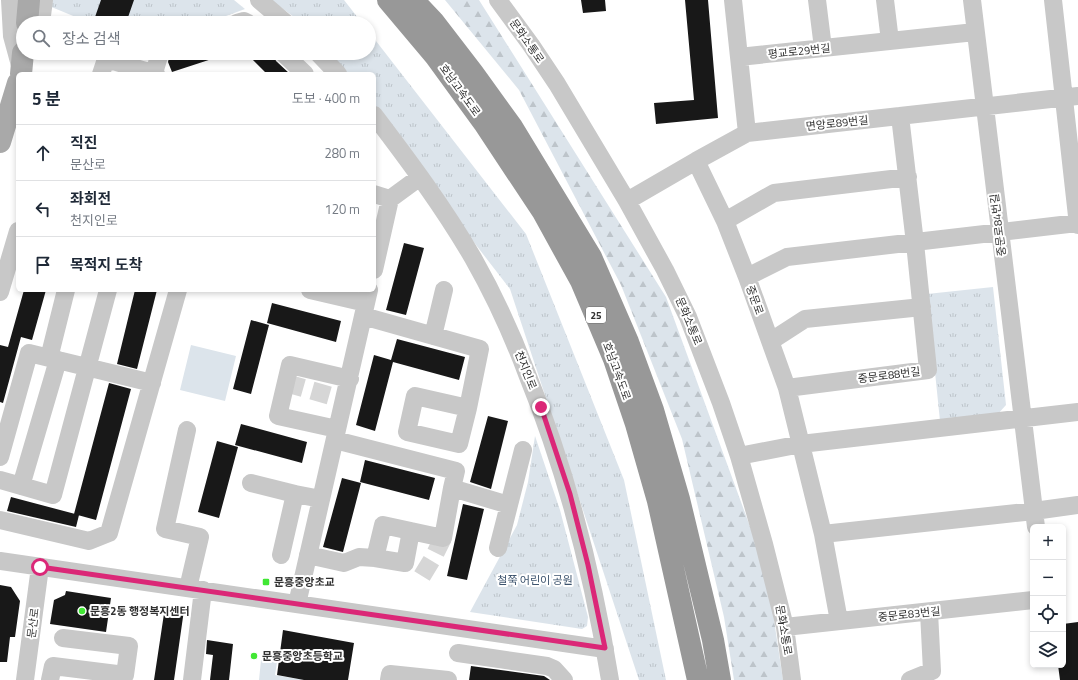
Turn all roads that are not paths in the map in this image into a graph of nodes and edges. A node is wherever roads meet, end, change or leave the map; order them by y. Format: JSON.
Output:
{"nodes":[{"id":1,"x":10,"y":0,"type":"edge"},
{"id":2,"x":29,"y":0,"type":"edge"},
{"id":3,"x":44,"y":0,"type":"edge"},
{"id":4,"x":259,"y":0,"type":"edge"},
{"id":5,"x":388,"y":0,"type":"edge"},
{"id":6,"x":413,"y":0,"type":"edge"},
{"id":7,"x":498,"y":0,"type":"edge"},
{"id":8,"x":733,"y":0,"type":"edge"},
{"id":9,"x":817,"y":0,"type":"edge"},
{"id":10,"x":885,"y":0,"type":"edge"},
{"id":11,"x":972,"y":0,"type":"edge"},
{"id":12,"x":1053,"y":0,"type":"edge"},
{"id":13,"x":26,"y":16,"type":"edge"},
{"id":14,"x":42,"y":16,"type":"edge"},
{"id":15,"x":278,"y":16,"type":"edge"},
{"id":16,"x":975,"y":32,"type":"junction"},
{"id":17,"x":16,"y":37,"type":"edge"},
{"id":18,"x":890,"y":41,"type":"junction"},
{"id":19,"x":823,"y":48,"type":"junction"},
{"id":20,"x":739,"y":57,"type":"junction"},
{"id":21,"x":18,"y":60,"type":"edge"},
{"id":22,"x":106,"y":60,"type":"edge"},
{"id":23,"x":109,"y":60,"type":"edge"},
{"id":24,"x":158,"y":60,"type":"edge"},
{"id":25,"x":290,"y":60,"type":"edge"},
{"id":26,"x":325,"y":60,"type":"edge"},
{"id":27,"x":102,"y":72,"type":"edge"},
{"id":28,"x":148,"y":72,"type":"edge"},
{"id":29,"x":155,"y":72,"type":"edge"},
{"id":30,"x":303,"y":72,"type":"edge"},
{"id":31,"x":336,"y":72,"type":"edge"},
{"id":32,"x":1071,"y":97,"type":"edge"},
{"id":33,"x":984,"y":106,"type":"junction"},
{"id":34,"x":900,"y":116,"type":"junction"},
{"id":35,"x":376,"y":118,"type":"edge"},
{"id":36,"x":747,"y":133,"type":"junction"},
{"id":37,"x":0,"y":142,"type":"edge"},
{"id":38,"x":696,"y":161,"type":"junction"},
{"id":39,"x":1074,"y":161,"type":"edge"},
{"id":40,"x":420,"y":177,"type":"junction"},
{"id":41,"x":908,"y":177,"type":"junction"},
{"id":42,"x":382,"y":197,"type":"edge"},
{"id":43,"x":627,"y":201,"type":"junction"},
{"id":44,"x":725,"y":221,"type":"junction"},
{"id":45,"x":1078,"y":224,"type":"edge"},
{"id":46,"x":999,"y":232,"type":"junction"},
{"id":47,"x":16,"y":239,"type":"edge"},
{"id":48,"x":915,"y":243,"type":"junction"},
{"id":49,"x":377,"y":248,"type":"edge"},
{"id":50,"x":747,"y":277,"type":"junction"},
{"id":51,"x":444,"y":290,"type":"dead end"},
{"id":52,"x":0,"y":292,"type":"edge"},
{"id":53,"x":66,"y":292,"type":"edge"},
{"id":54,"x":107,"y":292,"type":"edge"},
{"id":55,"x":177,"y":292,"type":"edge"},
{"id":56,"x":319,"y":292,"type":"edge"},
{"id":57,"x":366,"y":303,"type":"edge"},
{"id":58,"x":922,"y":307,"type":"junction"},
{"id":59,"x":433,"y":336,"type":"junction"},
{"id":60,"x":771,"y":341,"type":"junction"},
{"id":61,"x":54,"y":359,"type":"junction"},
{"id":62,"x":86,"y":367,"type":"junction"},
{"id":63,"x":350,"y":379,"type":"junction"},
{"id":64,"x":152,"y":383,"type":"junction"},
{"id":65,"x":787,"y":388,"type":"junction"},
{"id":66,"x":468,"y":408,"type":"junction"},
{"id":67,"x":1078,"y":412,"type":"edge"},
{"id":68,"x":1022,"y":418,"type":"junction"},
{"id":69,"x":187,"y":430,"type":"dead end"},
{"id":70,"x":407,"y":432,"type":"junction"},
{"id":71,"x":336,"y":435,"type":"junction"},
{"id":72,"x":801,"y":444,"type":"junction"},
{"id":73,"x":523,"y":450,"type":"dead end"},
{"id":74,"x":739,"y":456,"type":"junction"},
{"id":75,"x":0,"y":457,"type":"edge"},
{"id":76,"x":401,"y":457,"type":"junction"},
{"id":77,"x":0,"y":480,"type":"edge"},
{"id":78,"x":251,"y":483,"type":"dead end"},
{"id":79,"x":21,"y":486,"type":"junction"},
{"id":80,"x":452,"y":488,"type":"junction"},
{"id":81,"x":295,"y":494,"type":"junction"},
{"id":82,"x":321,"y":499,"type":"junction"},
{"id":83,"x":509,"y":505,"type":"junction"},
{"id":84,"x":1078,"y":505,"type":"edge"},
{"id":85,"x":1035,"y":519,"type":"edge"},
{"id":86,"x":0,"y":520,"type":"edge"},
{"id":87,"x":411,"y":531,"type":"junction"},
{"id":88,"x":823,"y":534,"type":"junction"},
{"id":89,"x":498,"y":548,"type":"dead end"},
{"id":90,"x":280,"y":555,"type":"dead end"},
{"id":91,"x":308,"y":555,"type":"junction"},
{"id":92,"x":376,"y":558,"type":"junction"},
{"id":93,"x":0,"y":561,"type":"edge"},
{"id":94,"x":40,"y":567,"type":"junction"},
{"id":95,"x":196,"y":589,"type":"junction"},
{"id":96,"x":1030,"y":600,"type":"edge"},
{"id":97,"x":297,"y":604,"type":"junction"},
{"id":98,"x":929,"y":612,"type":"junction"},
{"id":99,"x":839,"y":621,"type":"junction"},
{"id":100,"x":785,"y":626,"type":"junction"},
{"id":101,"x":461,"y":628,"type":"junction"},
{"id":102,"x":63,"y":638,"type":"dead end"},
{"id":103,"x":605,"y":648,"type":"junction"},
{"id":104,"x":458,"y":653,"type":"junction"},
{"id":105,"x":29,"y":680,"type":"edge"},
{"id":106,"x":50,"y":680,"type":"edge"},
{"id":107,"x":192,"y":680,"type":"edge"},
{"id":108,"x":389,"y":680,"type":"edge"},
{"id":109,"x":448,"y":680,"type":"edge"},
{"id":110,"x":454,"y":680,"type":"edge"},
{"id":111,"x":564,"y":680,"type":"edge"},
{"id":112,"x":610,"y":680,"type":"edge"},
{"id":113,"x":698,"y":680,"type":"edge"},
{"id":114,"x":720,"y":680,"type":"edge"},
{"id":115,"x":792,"y":680,"type":"edge"},
{"id":116,"x":910,"y":680,"type":"edge"}],
"edges":[{"from":1,"to":17,"type":"street"},
{"from":2,"to":13,"type":"main road"},
{"from":3,"to":14,"type":"street"},
{"from":4,"to":15,"type":"street"},
{"from":5,"to":113,"type":"highway","name":"호남고속도로","number":"25"},
{"from":6,"to":114,"type":"highway","name":"호남고속도로","number":"25"},
{"from":7,"to":43,"type":"street","name":"문화소통로"},
{"from":8,"to":20,"type":"street"},
{"from":9,"to":19,"type":"street"},
{"from":10,"to":18,"type":"street"},
{"from":11,"to":16,"type":"street","name":"중문로84번길"},
{"from":12,"to":32,"type":"street"},
{"from":16,"to":18,"type":"street"},
{"from":16,"to":33,"type":"street","name":"중문로84번길"},
{"from":18,"to":19,"type":"street","name":"평교로29번길"},
{"from":19,"to":20,"type":"street","name":"평교로29번길"},
{"from":20,"to":36,"type":"street"},
{"from":21,"to":37,"type":"main road"},
{"from":22,"to":27,"type":"street"},
{"from":23,"to":28,"type":"street"},
{"from":24,"to":29,"type":"street"},
{"from":25,"to":30,"type":"street"},
{"from":26,"to":31,"type":"street"},
{"from":32,"to":33,"type":"street","name":"면앙로89번길"},
{"from":32,"to":39,"type":"street"},
{"from":33,"to":34,"type":"street","name":"면앙로89번길"},
{"from":33,"to":46,"type":"street","name":"중문로84번길"},
{"from":34,"to":36,"type":"street","name":"면앙로89번길"},
{"from":34,"to":41,"type":"street","name":"중문로88번길"},
{"from":35,"to":40,"type":"street","name":"천지인로"},
{"from":36,"to":38,"type":"street","name":"면앙로89번길"},
{"from":38,"to":43,"type":"street","name":"면앙로89번길"},
{"from":38,"to":44,"type":"street","name":"중문로"},
{"from":39,"to":45,"type":"street"},
{"from":40,"to":42,"type":"street"},
{"from":40,"to":103,"type":"street","name":"천지인로"},
{"from":41,"to":44,"type":"street"},
{"from":41,"to":48,"type":"street","name":"중문로88번길"},
{"from":42,"to":49,"type":"street"},
{"from":43,"to":74,"type":"street","name":"문화소통로"},
{"from":44,"to":50,"type":"street","name":"중문로"},
{"from":45,"to":46,"type":"street"},
{"from":46,"to":48,"type":"street"},
{"from":46,"to":68,"type":"street","name":"중문로84번길"},
{"from":47,"to":52,"type":"street"},
{"from":48,"to":50,"type":"street"},
{"from":48,"to":58,"type":"street","name":"중문로88번길"},
{"from":50,"to":60,"type":"street","name":"중문로"},
{"from":51,"to":59,"type":"street"},
{"from":53,"to":61,"type":"street"},
{"from":54,"to":62,"type":"street"},
{"from":55,"to":64,"type":"street"},
{"from":56,"to":57,"type":"street"},
{"from":57,"to":59,"type":"street"},
{"from":57,"to":63,"type":"street"},
{"from":58,"to":60,"type":"street"},
{"from":58,"to":65,"type":"street","name":"중문로88번길"},
{"from":59,"to":66,"type":"street"},
{"from":60,"to":65,"type":"street","name":"중문로"},
{"from":61,"to":62,"type":"street"},
{"from":61,"to":75,"type":"street"},
{"from":61,"to":79,"type":"street"},
{"from":62,"to":64,"type":"street"},
{"from":62,"to":79,"type":"street"},
{"from":63,"to":71,"type":"street"},
{"from":63,"to":71,"type":"street"},
{"from":64,"to":86,"type":"street"},
{"from":65,"to":72,"type":"street","name":"중문로"},
{"from":66,"to":70,"type":"street"},
{"from":66,"to":70,"type":"street"},
{"from":67,"to":68,"type":"street"},
{"from":68,"to":72,"type":"street"},
{"from":68,"to":85,"type":"street"},
{"from":69,"to":95,"type":"street"},
{"from":70,"to":76,"type":"street"},
{"from":71,"to":76,"type":"street"},
{"from":71,"to":82,"type":"street"},
{"from":72,"to":74,"type":"street"},
{"from":72,"to":88,"type":"street","name":"중문로"},
{"from":73,"to":83,"type":"street"},
{"from":74,"to":100,"type":"street","name":"문화소통로"},
{"from":76,"to":80,"type":"street"},
{"from":77,"to":79,"type":"street"},
{"from":78,"to":81,"type":"street"},
{"from":80,"to":83,"type":"street"},
{"from":80,"to":87,"type":"street"},
{"from":81,"to":82,"type":"street"},
{"from":81,"to":90,"type":"street"},
{"from":82,"to":91,"type":"street"},
{"from":83,"to":89,"type":"street"},
{"from":84,"to":85,"type":"street"},
{"from":85,"to":88,"type":"street"},
{"from":87,"to":92,"type":"street"},
{"from":87,"to":92,"type":"street"},
{"from":88,"to":99,"type":"street","name":"중문로"},
{"from":91,"to":92,"type":"street"},
{"from":91,"to":97,"type":"street"},
{"from":93,"to":94,"type":"street"},
{"from":94,"to":95,"type":"street"},
{"from":94,"to":105,"type":"street","name":"문산로"},
{"from":95,"to":97,"type":"street"},
{"from":95,"to":107,"type":"street"},
{"from":96,"to":98,"type":"street","name":"중문로83번길"},
{"from":97,"to":101,"type":"street"},
{"from":98,"to":99,"type":"street","name":"중문로83번길"},
{"from":98,"to":116,"type":"street"},
{"from":99,"to":100,"type":"street","name":"중문로83번길"},
{"from":100,"to":115,"type":"street","name":"문화소통로"},
{"from":101,"to":103,"type":"street"},
{"from":101,"to":104,"type":"street"},
{"from":102,"to":106,"type":"street"},
{"from":103,"to":112,"type":"street","name":"천지인로"},
{"from":104,"to":110,"type":"street"},
{"from":104,"to":111,"type":"street"},
{"from":108,"to":109,"type":"street"}]}
